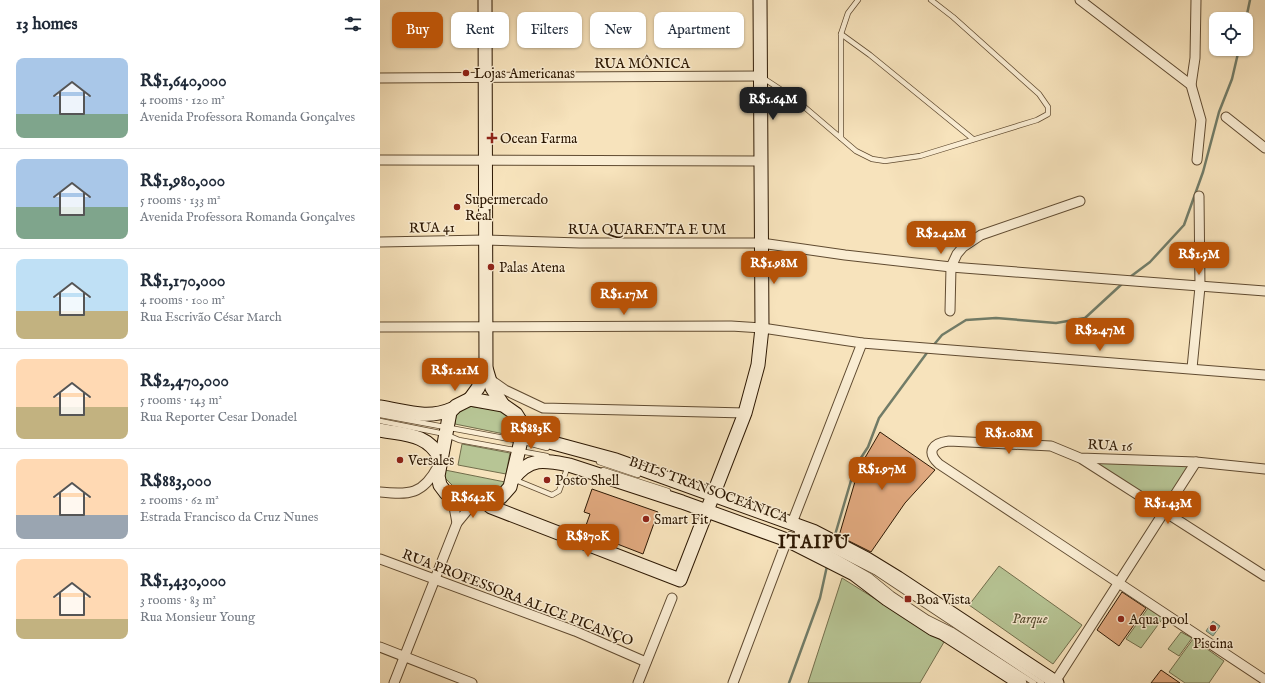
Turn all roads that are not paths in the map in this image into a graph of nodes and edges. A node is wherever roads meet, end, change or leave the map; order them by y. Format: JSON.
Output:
{"nodes":[{"id":1,"x":485,"y":0,"type":"edge"},
{"id":2,"x":760,"y":0,"type":"edge"},
{"id":3,"x":858,"y":0,"type":"edge"},
{"id":4,"x":931,"y":0,"type":"edge"},
{"id":5,"x":1080,"y":0,"type":"edge"},
{"id":6,"x":1196,"y":0,"type":"edge"},
{"id":7,"x":841,"y":34,"type":"junction"},
{"id":8,"x":760,"y":76,"type":"junction"},
{"id":9,"x":485,"y":77,"type":"junction"},
{"id":10,"x":380,"y":78,"type":"edge"},
{"id":11,"x":1191,"y":84,"type":"junction"},
{"id":12,"x":1226,"y":117,"type":"dead end"},
{"id":13,"x":841,"y":138,"type":"junction"},
{"id":14,"x":973,"y":139,"type":"junction"},
{"id":15,"x":1265,"y":148,"type":"edge"},
{"id":16,"x":485,"y":159,"type":"junction"},
{"id":17,"x":380,"y":160,"type":"edge"},
{"id":18,"x":1197,"y":160,"type":"dead end"},
{"id":19,"x":761,"y":161,"type":"junction"},
{"id":20,"x":1199,"y":196,"type":"dead end"},
{"id":21,"x":1080,"y":201,"type":"dead end"},
{"id":22,"x":486,"y":240,"type":"junction"},
{"id":23,"x":380,"y":242,"type":"edge"},
{"id":24,"x":761,"y":243,"type":"junction"},
{"id":25,"x":951,"y":267,"type":"junction"},
{"id":26,"x":1200,"y":287,"type":"junction"},
{"id":27,"x":1265,"y":291,"type":"edge"},
{"id":28,"x":950,"y":311,"type":"dead end"},
{"id":29,"x":486,"y":326,"type":"junction"},
{"id":30,"x":380,"y":327,"type":"edge"},
{"id":31,"x":762,"y":328,"type":"junction"},
{"id":32,"x":862,"y":343,"type":"junction"},
{"id":33,"x":1192,"y":368,"type":"junction"},
{"id":34,"x":487,"y":373,"type":"junction"},
{"id":35,"x":1265,"y":375,"type":"edge"},
{"id":36,"x":470,"y":399,"type":"junction"},
{"id":37,"x":503,"y":405,"type":"junction"},
{"id":38,"x":380,"y":407,"type":"edge"},
{"id":39,"x":452,"y":409,"type":"junction"},
{"id":40,"x":745,"y":413,"type":"junction"},
{"id":41,"x":380,"y":415,"type":"edge"},
{"id":42,"x":380,"y":421,"type":"edge"},
{"id":43,"x":521,"y":422,"type":"junction"},
{"id":44,"x":380,"y":430,"type":"edge"},
{"id":45,"x":445,"y":431,"type":"junction"},
{"id":46,"x":519,"y":446,"type":"junction"},
{"id":47,"x":554,"y":450,"type":"dead end"},
{"id":48,"x":1080,"y":458,"type":"junction"},
{"id":49,"x":596,"y":461,"type":"dead end"},
{"id":50,"x":439,"y":462,"type":"junction"},
{"id":51,"x":1196,"y":462,"type":"junction"},
{"id":52,"x":569,"y":465,"type":"junction"},
{"id":53,"x":1265,"y":468,"type":"edge"},
{"id":54,"x":644,"y":477,"type":"dead end"},
{"id":55,"x":512,"y":479,"type":"junction"},
{"id":56,"x":652,"y":479,"type":"dead end"},
{"id":57,"x":674,"y":487,"type":"dead end"},
{"id":58,"x":681,"y":490,"type":"dead end"},
{"id":59,"x":380,"y":492,"type":"edge"},
{"id":60,"x":677,"y":494,"type":"dead end"},
{"id":61,"x":452,"y":496,"type":"junction"},
{"id":62,"x":690,"y":498,"type":"dead end"},
{"id":63,"x":482,"y":503,"type":"junction"},
{"id":64,"x":711,"y":504,"type":"junction"},
{"id":65,"x":1166,"y":511,"type":"junction"},
{"id":66,"x":457,"y":523,"type":"junction"},
{"id":67,"x":792,"y":523,"type":"junction"},
{"id":68,"x":784,"y":536,"type":"junction"},
{"id":69,"x":380,"y":559,"type":"edge"},
{"id":70,"x":1265,"y":576,"type":"edge"},
{"id":71,"x":434,"y":580,"type":"junction"},
{"id":72,"x":1118,"y":583,"type":"junction"},
{"id":73,"x":672,"y":598,"type":"dead end"},
{"id":74,"x":380,"y":647,"type":"edge"},
{"id":75,"x":404,"y":657,"type":"junction"},
{"id":76,"x":646,"y":662,"type":"junction"},
{"id":77,"x":1265,"y":680,"type":"edge"},
{"id":78,"x":394,"y":683,"type":"edge"},
{"id":79,"x":472,"y":683,"type":"edge"},
{"id":80,"x":638,"y":683,"type":"edge"},
{"id":81,"x":733,"y":683,"type":"edge"},
{"id":82,"x":1020,"y":683,"type":"edge"},
{"id":83,"x":1034,"y":683,"type":"edge"},
{"id":84,"x":1051,"y":683,"type":"edge"}],
"edges":[{"from":1,"to":9,"type":"main road"},
{"from":2,"to":8,"type":"main road"},
{"from":3,"to":7,"type":"lane"},
{"from":4,"to":14,"type":"lane"},
{"from":5,"to":11,"type":"street"},
{"from":6,"to":11,"type":"street"},
{"from":7,"to":13,"type":"lane"},
{"from":7,"to":14,"type":"lane"},
{"from":8,"to":9,"type":"street","name":"RUA MÔNICA"},
{"from":8,"to":13,"type":"lane"},
{"from":8,"to":19,"type":"main road"},
{"from":9,"to":10,"type":"street","name":"RUA MÔNICA"},
{"from":9,"to":16,"type":"main road"},
{"from":11,"to":18,"type":"street"},
{"from":12,"to":15,"type":"street"},
{"from":13,"to":14,"type":"lane"},
{"from":16,"to":17,"type":"street"},
{"from":16,"to":19,"type":"street"},
{"from":16,"to":22,"type":"main road"},
{"from":19,"to":24,"type":"main road"},
{"from":20,"to":26,"type":"street"},
{"from":21,"to":25,"type":"street"},
{"from":22,"to":23,"type":"street","name":"RUA 41"},
{"from":22,"to":24,"type":"street","name":"RUA QUARENTA E UM"},
{"from":22,"to":29,"type":"main road"},
{"from":24,"to":25,"type":"street","name":"RUA QUARENTA E UM"},
{"from":24,"to":31,"type":"main road"},
{"from":25,"to":26,"type":"street","name":"RUA QUARENTA E UM"},
{"from":25,"to":28,"type":"street"},
{"from":26,"to":27,"type":"street","name":"RUA QUARENTA E UM"},
{"from":26,"to":33,"type":"street"},
{"from":29,"to":30,"type":"street"},
{"from":29,"to":31,"type":"street"},
{"from":29,"to":34,"type":"main road"},
{"from":31,"to":32,"type":"street"},
{"from":31,"to":40,"type":"main road"},
{"from":32,"to":33,"type":"street"},
{"from":32,"to":67,"type":"street"},
{"from":33,"to":35,"type":"street"},
{"from":34,"to":36,"type":"main road"},
{"from":34,"to":37,"type":"main road"},
{"from":34,"to":40,"type":"street"},
{"from":36,"to":37,"type":"main road"},
{"from":36,"to":39,"type":"main road"},
{"from":37,"to":43,"type":"main road"},
{"from":38,"to":39,"type":"main road"},
{"from":39,"to":45,"type":"main road"},
{"from":40,"to":64,"type":"main road"},
{"from":41,"to":45,"type":"lane","name":"BHLS TRANSOCEÂNICA"},
{"from":42,"to":45,"type":"lane","name":"BHLS TRANSOCEÂNICA"},
{"from":43,"to":46,"type":"main road"},
{"from":43,"to":64,"type":"main road"},
{"from":44,"to":50,"type":"main road"},
{"from":45,"to":46,"type":"lane","name":"BHLS TRANSOCEÂNICA"},
{"from":45,"to":46,"type":"lane","name":"BHLS TRANSOCEÂNICA"},
{"from":45,"to":50,"type":"main road"},
{"from":46,"to":47,"type":"lane","name":"BHLS TRANSOCEÂNICA"},
{"from":46,"to":55,"type":"main road"},
{"from":46,"to":60,"type":"lane","name":"BHLS TRANSOCEÂNICA"},
{"from":48,"to":51,"type":"street","name":"RUA 16"},
{"from":48,"to":65,"type":"street"},
{"from":48,"to":72,"type":"street","name":"RUA 16"},
{"from":49,"to":54,"type":"lane","name":"BHLS TRANSOCEÂNICA"},
{"from":50,"to":59,"type":"street"},
{"from":50,"to":61,"type":"main road"},
{"from":51,"to":53,"type":"street","name":"RUA 16"},
{"from":51,"to":65,"type":"street"},
{"from":52,"to":55,"type":"main road"},
{"from":52,"to":55,"type":"lane"},
{"from":52,"to":64,"type":"main road"},
{"from":55,"to":63,"type":"main road"},
{"from":56,"to":57,"type":"lane","name":"BHLS TRANSOCEÂNICA"},
{"from":58,"to":64,"type":"lane","name":"BHLS TRANSOCEÂNICA"},
{"from":61,"to":63,"type":"main road"},
{"from":61,"to":66,"type":"street"},
{"from":62,"to":64,"type":"lane","name":"BHLS TRANSOCEÂNICA"},
{"from":63,"to":64,"type":"main road"},
{"from":63,"to":66,"type":"street"},
{"from":64,"to":67,"type":"main road"},
{"from":64,"to":68,"type":"main road"},
{"from":64,"to":84,"type":"lane","name":"BHLS TRANSOCEÂNICA"},
{"from":65,"to":70,"type":"street"},
{"from":65,"to":72,"type":"street"},
{"from":66,"to":71,"type":"street"},
{"from":67,"to":84,"type":"main road"},
{"from":68,"to":81,"type":"street"},
{"from":68,"to":82,"type":"main road"},
{"from":68,"to":83,"type":"lane","name":"BHLS TRANSOCEÂNICA"},
{"from":69,"to":71,"type":"street","name":"RUA PROFESSORA ALICE PICANÇO"},
{"from":71,"to":75,"type":"street"},
{"from":71,"to":76,"type":"street","name":"RUA PROFESSORA ALICE PICANÇO"},
{"from":72,"to":77,"type":"street"},
{"from":72,"to":84,"type":"street"},
{"from":73,"to":76,"type":"street"},
{"from":74,"to":75,"type":"street"},
{"from":75,"to":78,"type":"street"},
{"from":75,"to":79,"type":"street"},
{"from":76,"to":80,"type":"street"}]}
